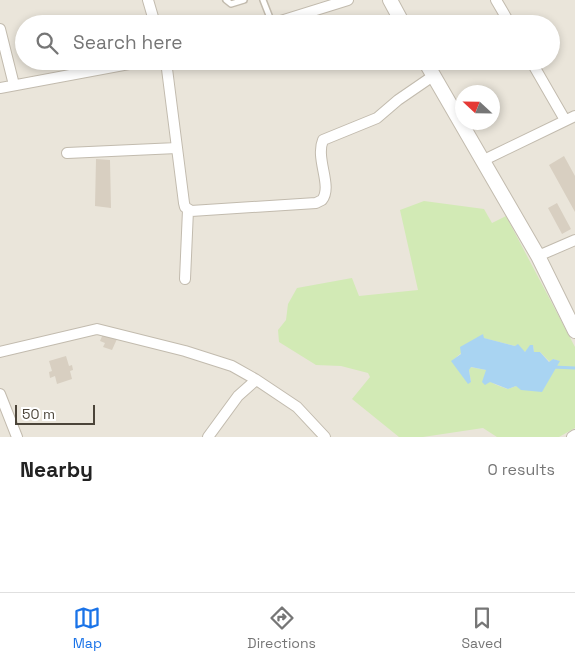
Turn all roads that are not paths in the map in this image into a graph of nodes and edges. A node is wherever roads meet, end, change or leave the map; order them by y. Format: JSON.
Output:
{"nodes":[{"id":1,"x":148,"y":0,"type":"edge"},
{"id":2,"x":226,"y":0,"type":"edge"},
{"id":3,"x":244,"y":0,"type":"edge"},
{"id":4,"x":263,"y":0,"type":"edge"},
{"id":5,"x":348,"y":0,"type":"edge"},
{"id":6,"x":390,"y":0,"type":"edge"},
{"id":7,"x":496,"y":0,"type":"edge"},
{"id":8,"x":152,"y":15,"type":"edge"},
{"id":9,"x":268,"y":15,"type":"edge"},
{"id":10,"x":300,"y":15,"type":"edge"},
{"id":11,"x":399,"y":15,"type":"edge"},
{"id":12,"x":505,"y":15,"type":"edge"},
{"id":13,"x":0,"y":29,"type":"edge"},
{"id":14,"x":96,"y":70,"type":"edge"},
{"id":15,"x":167,"y":70,"type":"edge"},
{"id":16,"x":430,"y":70,"type":"edge"},
{"id":17,"x":537,"y":70,"type":"edge"},
{"id":18,"x":433,"y":76,"type":"junction"},
{"id":19,"x":14,"y":85,"type":"junction"},
{"id":20,"x":0,"y":88,"type":"edge"},
{"id":21,"x":570,"y":118,"type":"edge"},
{"id":22,"x":177,"y":148,"type":"junction"},
{"id":23,"x":67,"y":153,"type":"dead end"},
{"id":24,"x":484,"y":160,"type":"junction"},
{"id":25,"x":188,"y":210,"type":"junction"},
{"id":26,"x":575,"y":240,"type":"edge"},
{"id":27,"x":538,"y":256,"type":"junction"},
{"id":28,"x":185,"y":279,"type":"dead end"},
{"id":29,"x":575,"y":331,"type":"edge"},
{"id":30,"x":0,"y":352,"type":"edge"},
{"id":31,"x":256,"y":380,"type":"junction"},
{"id":32,"x":0,"y":394,"type":"edge"},
{"id":33,"x":575,"y":435,"type":"edge"},
{"id":34,"x":17,"y":437,"type":"edge"},
{"id":35,"x":208,"y":437,"type":"edge"},
{"id":36,"x":325,"y":437,"type":"edge"},
{"id":37,"x":572,"y":437,"type":"edge"}],
"edges":[{"from":1,"to":8,"type":"street"},
{"from":2,"to":3,"type":"lane"},
{"from":4,"to":9,"type":"lane"},
{"from":5,"to":10,"type":"street"},
{"from":6,"to":11,"type":"street"},
{"from":7,"to":12,"type":"street"},
{"from":13,"to":19,"type":"street"},
{"from":14,"to":19,"type":"street"},
{"from":15,"to":22,"type":"street"},
{"from":16,"to":18,"type":"street"},
{"from":17,"to":21,"type":"street"},
{"from":18,"to":24,"type":"street"},
{"from":18,"to":25,"type":"street"},
{"from":19,"to":20,"type":"street"},
{"from":21,"to":24,"type":"street"},
{"from":22,"to":23,"type":"street"},
{"from":22,"to":25,"type":"street"},
{"from":24,"to":27,"type":"street"},
{"from":25,"to":28,"type":"street"},
{"from":26,"to":27,"type":"street"},
{"from":27,"to":29,"type":"street"},
{"from":30,"to":31,"type":"street"},
{"from":31,"to":35,"type":"street"},
{"from":31,"to":36,"type":"street"},
{"from":32,"to":34,"type":"street"},
{"from":33,"to":37,"type":"street"}]}
